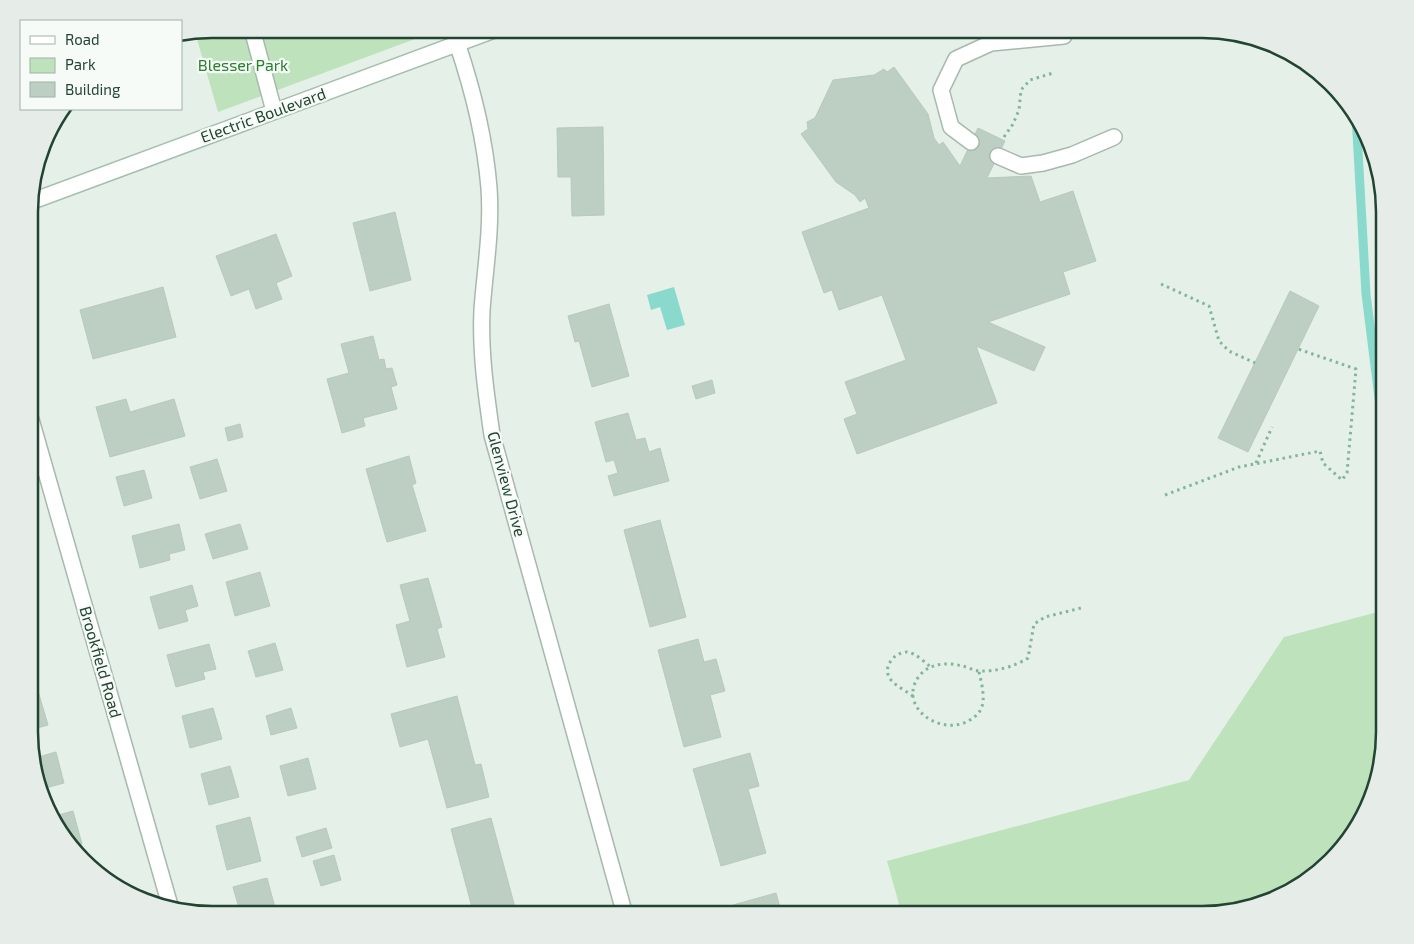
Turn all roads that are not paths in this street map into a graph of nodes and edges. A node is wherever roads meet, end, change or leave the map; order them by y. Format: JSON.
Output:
{"nodes":[{"id":1,"x":254,"y":38,"type":"edge"},
{"id":2,"x":473,"y":38,"type":"edge"},
{"id":3,"x":1043,"y":38,"type":"edge"},
{"id":4,"x":457,"y":44,"type":"junction"},
{"id":5,"x":274,"y":111,"type":"junction"},
{"id":6,"x":1114,"y":137,"type":"dead end"},
{"id":7,"x":972,"y":142,"type":"dead end"},
{"id":8,"x":998,"y":156,"type":"dead end"},
{"id":9,"x":39,"y":199,"type":"edge"},
{"id":10,"x":38,"y":444,"type":"edge"},
{"id":11,"x":169,"y":901,"type":"edge"},
{"id":12,"x":623,"y":906,"type":"edge"}],
"edges":[{"from":1,"to":5,"type":"street"},
{"from":2,"to":4,"type":"street","name":"Electric Boulevard"},
{"from":3,"to":7,"type":"street"},
{"from":4,"to":5,"type":"street","name":"Electric Boulevard"},
{"from":4,"to":12,"type":"street","name":"Glenview Drive"},
{"from":5,"to":9,"type":"street","name":"Electric Boulevard"},
{"from":6,"to":8,"type":"street"},
{"from":10,"to":11,"type":"street","name":"Brookfield Road"}]}
